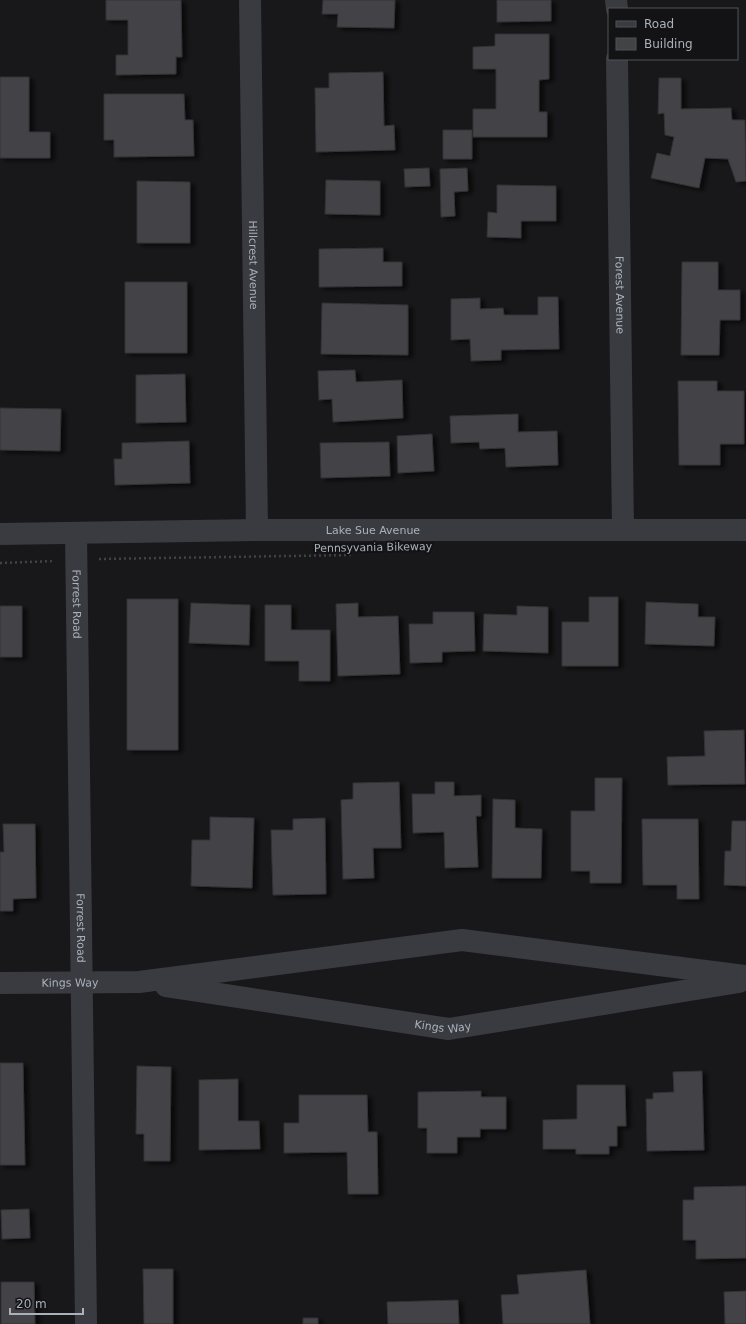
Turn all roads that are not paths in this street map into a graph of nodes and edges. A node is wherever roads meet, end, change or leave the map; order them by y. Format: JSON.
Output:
{"nodes":[{"id":1,"x":250,"y":0,"type":"edge"},
{"id":2,"x":617,"y":60,"type":"edge"},
{"id":3,"x":257,"y":530,"type":"junction"},
{"id":4,"x":623,"y":530,"type":"junction"},
{"id":5,"x":746,"y":530,"type":"edge"},
{"id":6,"x":76,"y":533,"type":"junction"},
{"id":7,"x":0,"y":534,"type":"edge"},
{"id":8,"x":746,"y":976,"type":"edge"},
{"id":9,"x":746,"y":981,"type":"edge"},
{"id":10,"x":81,"y":982,"type":"junction"},
{"id":11,"x":139,"y":982,"type":"junction"},
{"id":12,"x":0,"y":983,"type":"edge"},
{"id":13,"x":86,"y":1324,"type":"edge"}],
"edges":[{"from":1,"to":3,"type":"street","name":"Hillcrest Avenue"},
{"from":2,"to":4,"type":"street","name":"Forest Avenue"},
{"from":3,"to":4,"type":"street","name":"Lake Sue Avenue"},
{"from":3,"to":6,"type":"street","name":"Lake Sue Avenue"},
{"from":4,"to":5,"type":"street","name":"Lake Sue Avenue"},
{"from":6,"to":7,"type":"street","name":"Lake Sue Avenue"},
{"from":6,"to":10,"type":"street","name":"Forrest Road"},
{"from":8,"to":11,"type":"street","name":"Kings Way"},
{"from":9,"to":11,"type":"street","name":"Kings Way"},
{"from":10,"to":11,"type":"street","name":"Kings Way"},
{"from":10,"to":12,"type":"street","name":"Kings Way"},
{"from":10,"to":13,"type":"street","name":"Forrest Road"}]}
